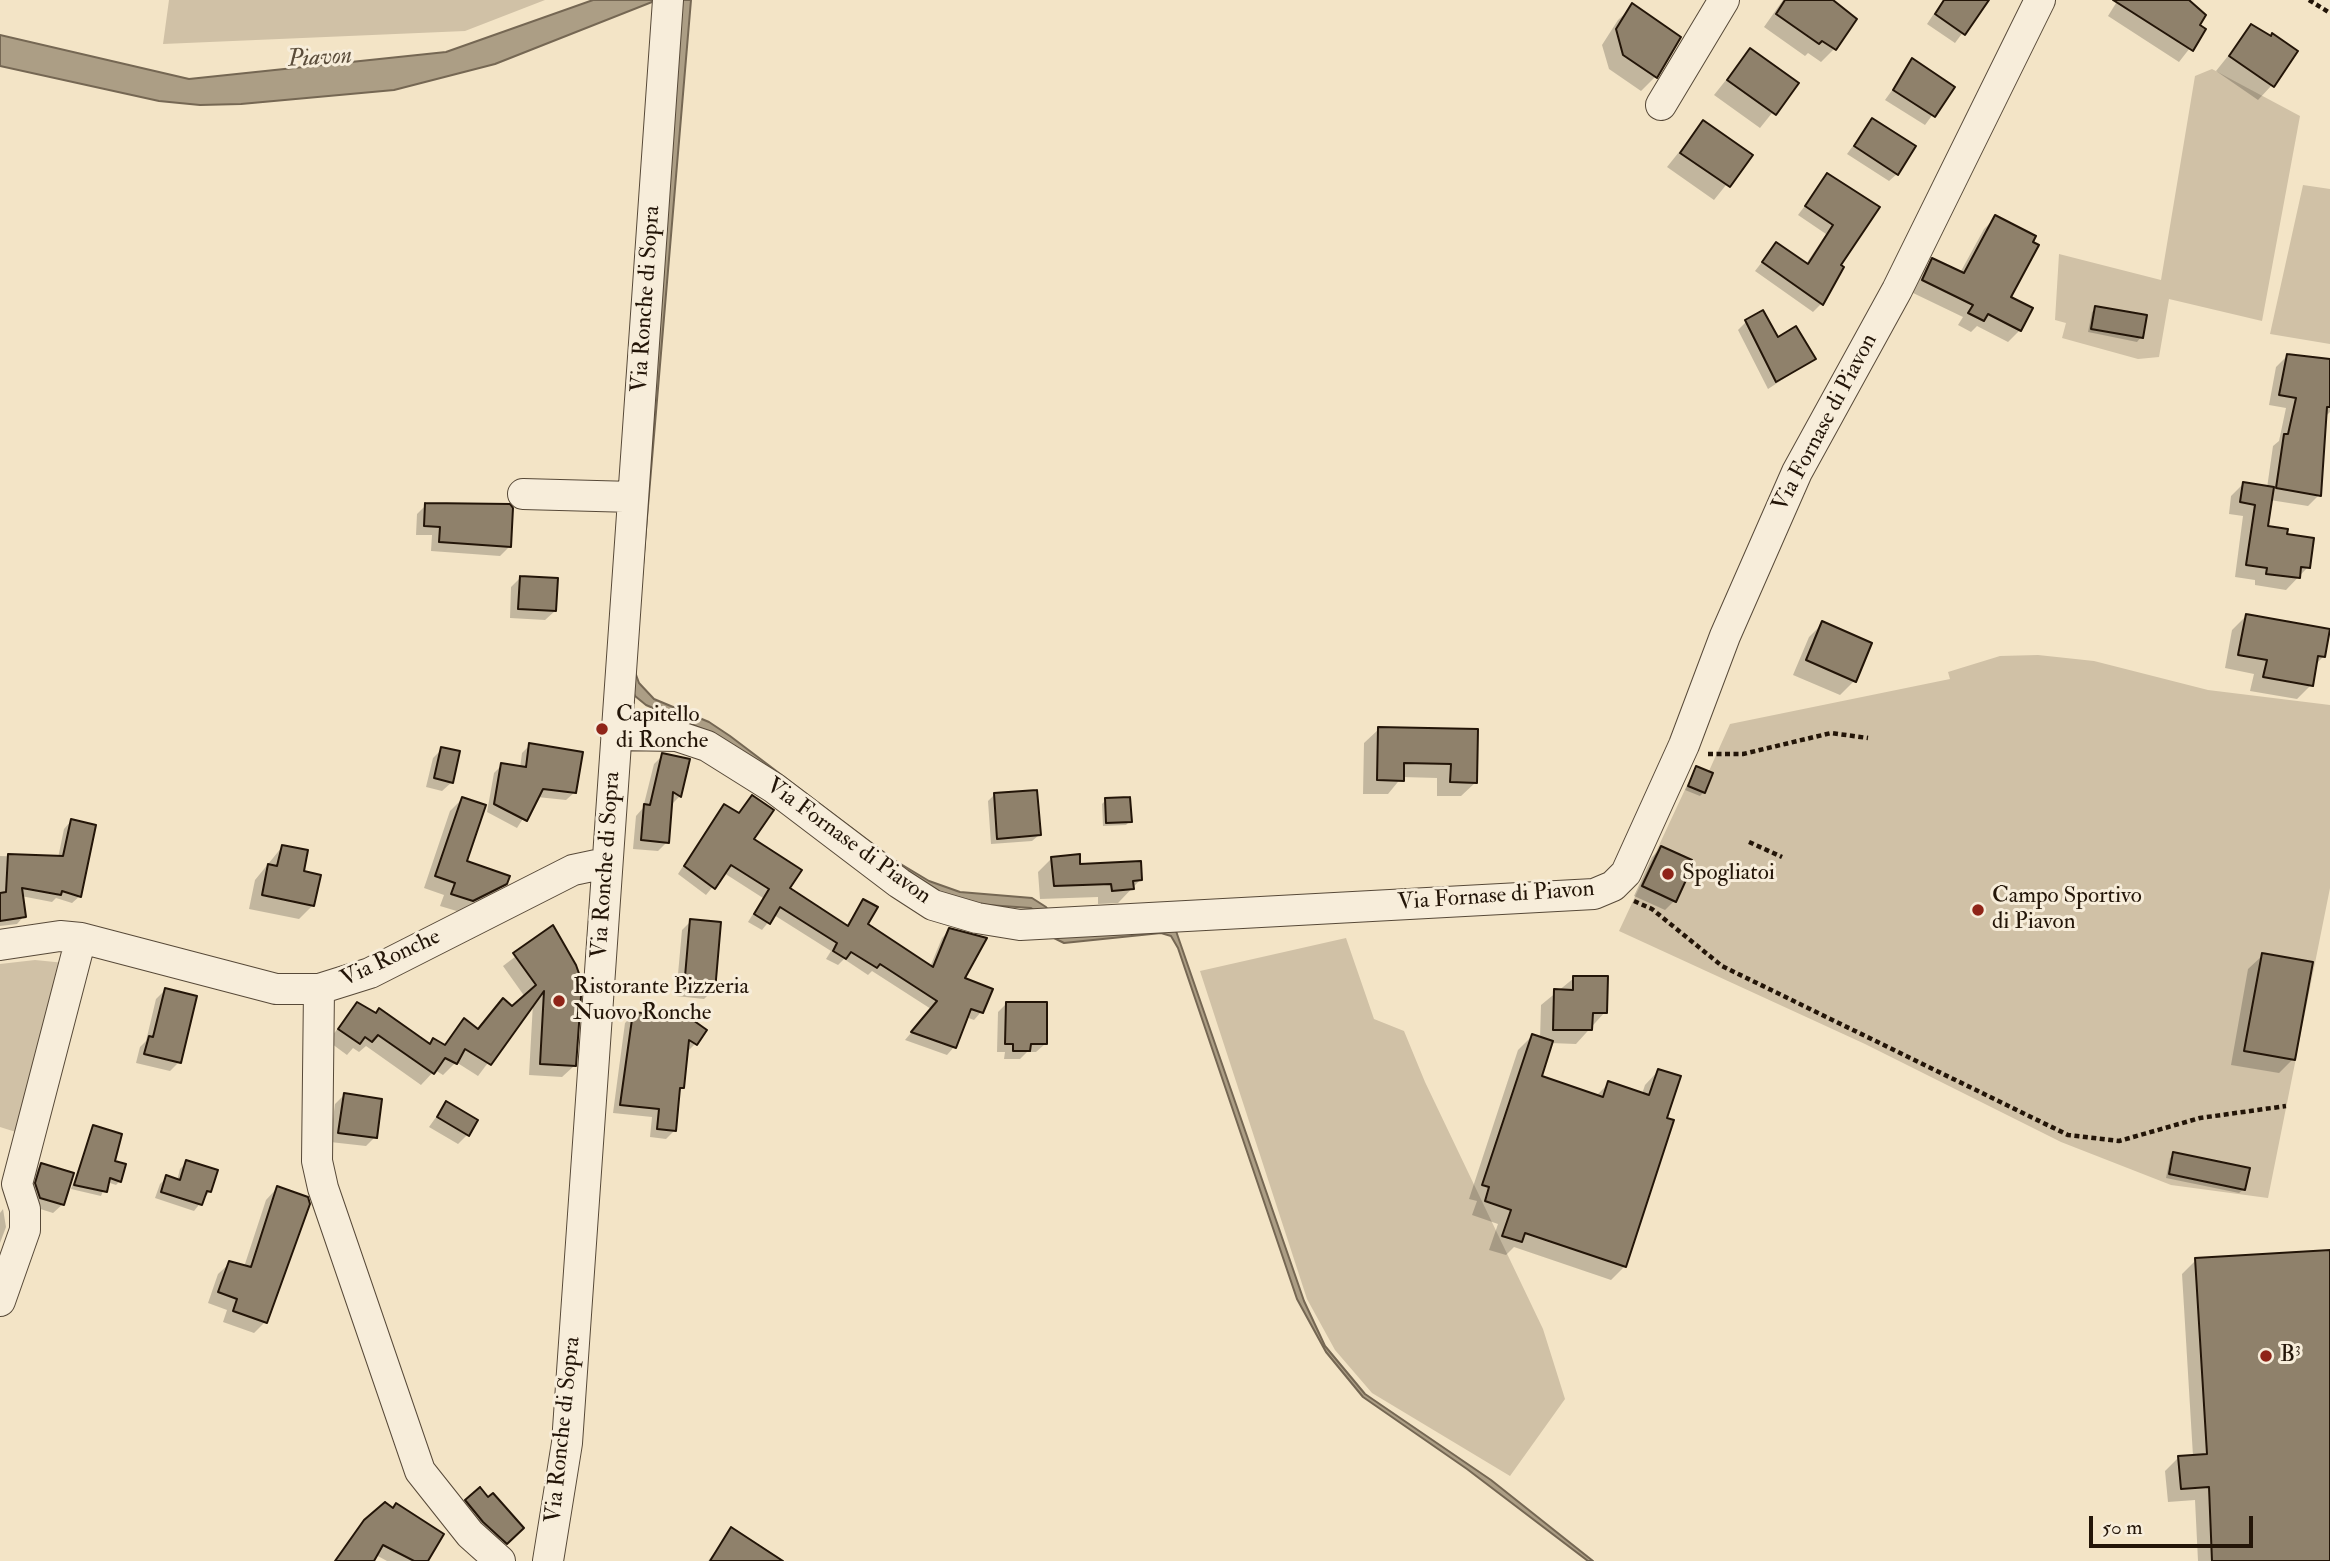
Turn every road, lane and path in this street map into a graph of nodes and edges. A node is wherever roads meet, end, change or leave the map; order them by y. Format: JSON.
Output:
{"nodes":[{"id":1,"x":1724,"y":0,"type":"edge"},
{"id":2,"x":2040,"y":0,"type":"edge"},
{"id":3,"x":2309,"y":0,"type":"edge"},
{"id":4,"x":667,"y":4,"type":"edge"},
{"id":5,"x":2330,"y":13,"type":"edge"},
{"id":6,"x":1661,"y":105,"type":"dead end"},
{"id":7,"x":523,"y":494,"type":"dead end"},
{"id":8,"x":633,"y":497,"type":"junction"},
{"id":9,"x":616,"y":734,"type":"junction"},
{"id":10,"x":1868,"y":738,"type":"dead end"},
{"id":11,"x":1684,"y":745,"type":"junction"},
{"id":12,"x":1749,"y":842,"type":"dead end"},
{"id":13,"x":1782,"y":857,"type":"dead end"},
{"id":14,"x":606,"y":863,"type":"junction"},
{"id":15,"x":1619,"y":882,"type":"junction"},
{"id":16,"x":81,"y":938,"type":"junction"},
{"id":17,"x":0,"y":945,"type":"edge"},
{"id":18,"x":319,"y":989,"type":"junction"},
{"id":19,"x":2286,"y":1106,"type":"dead end"},
{"id":20,"x":0,"y":1301,"type":"edge"},
{"id":21,"x":500,"y":1561,"type":"edge"},
{"id":22,"x":548,"y":1561,"type":"edge"}],
"edges":[{"from":1,"to":6,"type":"street"},
{"from":2,"to":11,"type":"street","name":"Via Fornase di Piavon"},
{"from":3,"to":5,"type":"path"},
{"from":4,"to":8,"type":"street","name":"Via Ronche di Sopra"},
{"from":7,"to":8,"type":"street"},
{"from":8,"to":9,"type":"street","name":"Via Ronche di Sopra"},
{"from":9,"to":14,"type":"street","name":"Via Ronche di Sopra"},
{"from":9,"to":15,"type":"street","name":"Via Fornase di Piavon"},
{"from":10,"to":11,"type":"path"},
{"from":11,"to":15,"type":"street","name":"Via Fornase di Piavon"},
{"from":12,"to":13,"type":"path"},
{"from":14,"to":18,"type":"street","name":"Via Ronche"},
{"from":14,"to":22,"type":"street","name":"Via Ronche di Sopra"},
{"from":15,"to":19,"type":"path"},
{"from":16,"to":17,"type":"street","name":"Via Ronche"},
{"from":16,"to":18,"type":"street","name":"Via Ronche"},
{"from":16,"to":20,"type":"street"},
{"from":18,"to":21,"type":"street"}]}
